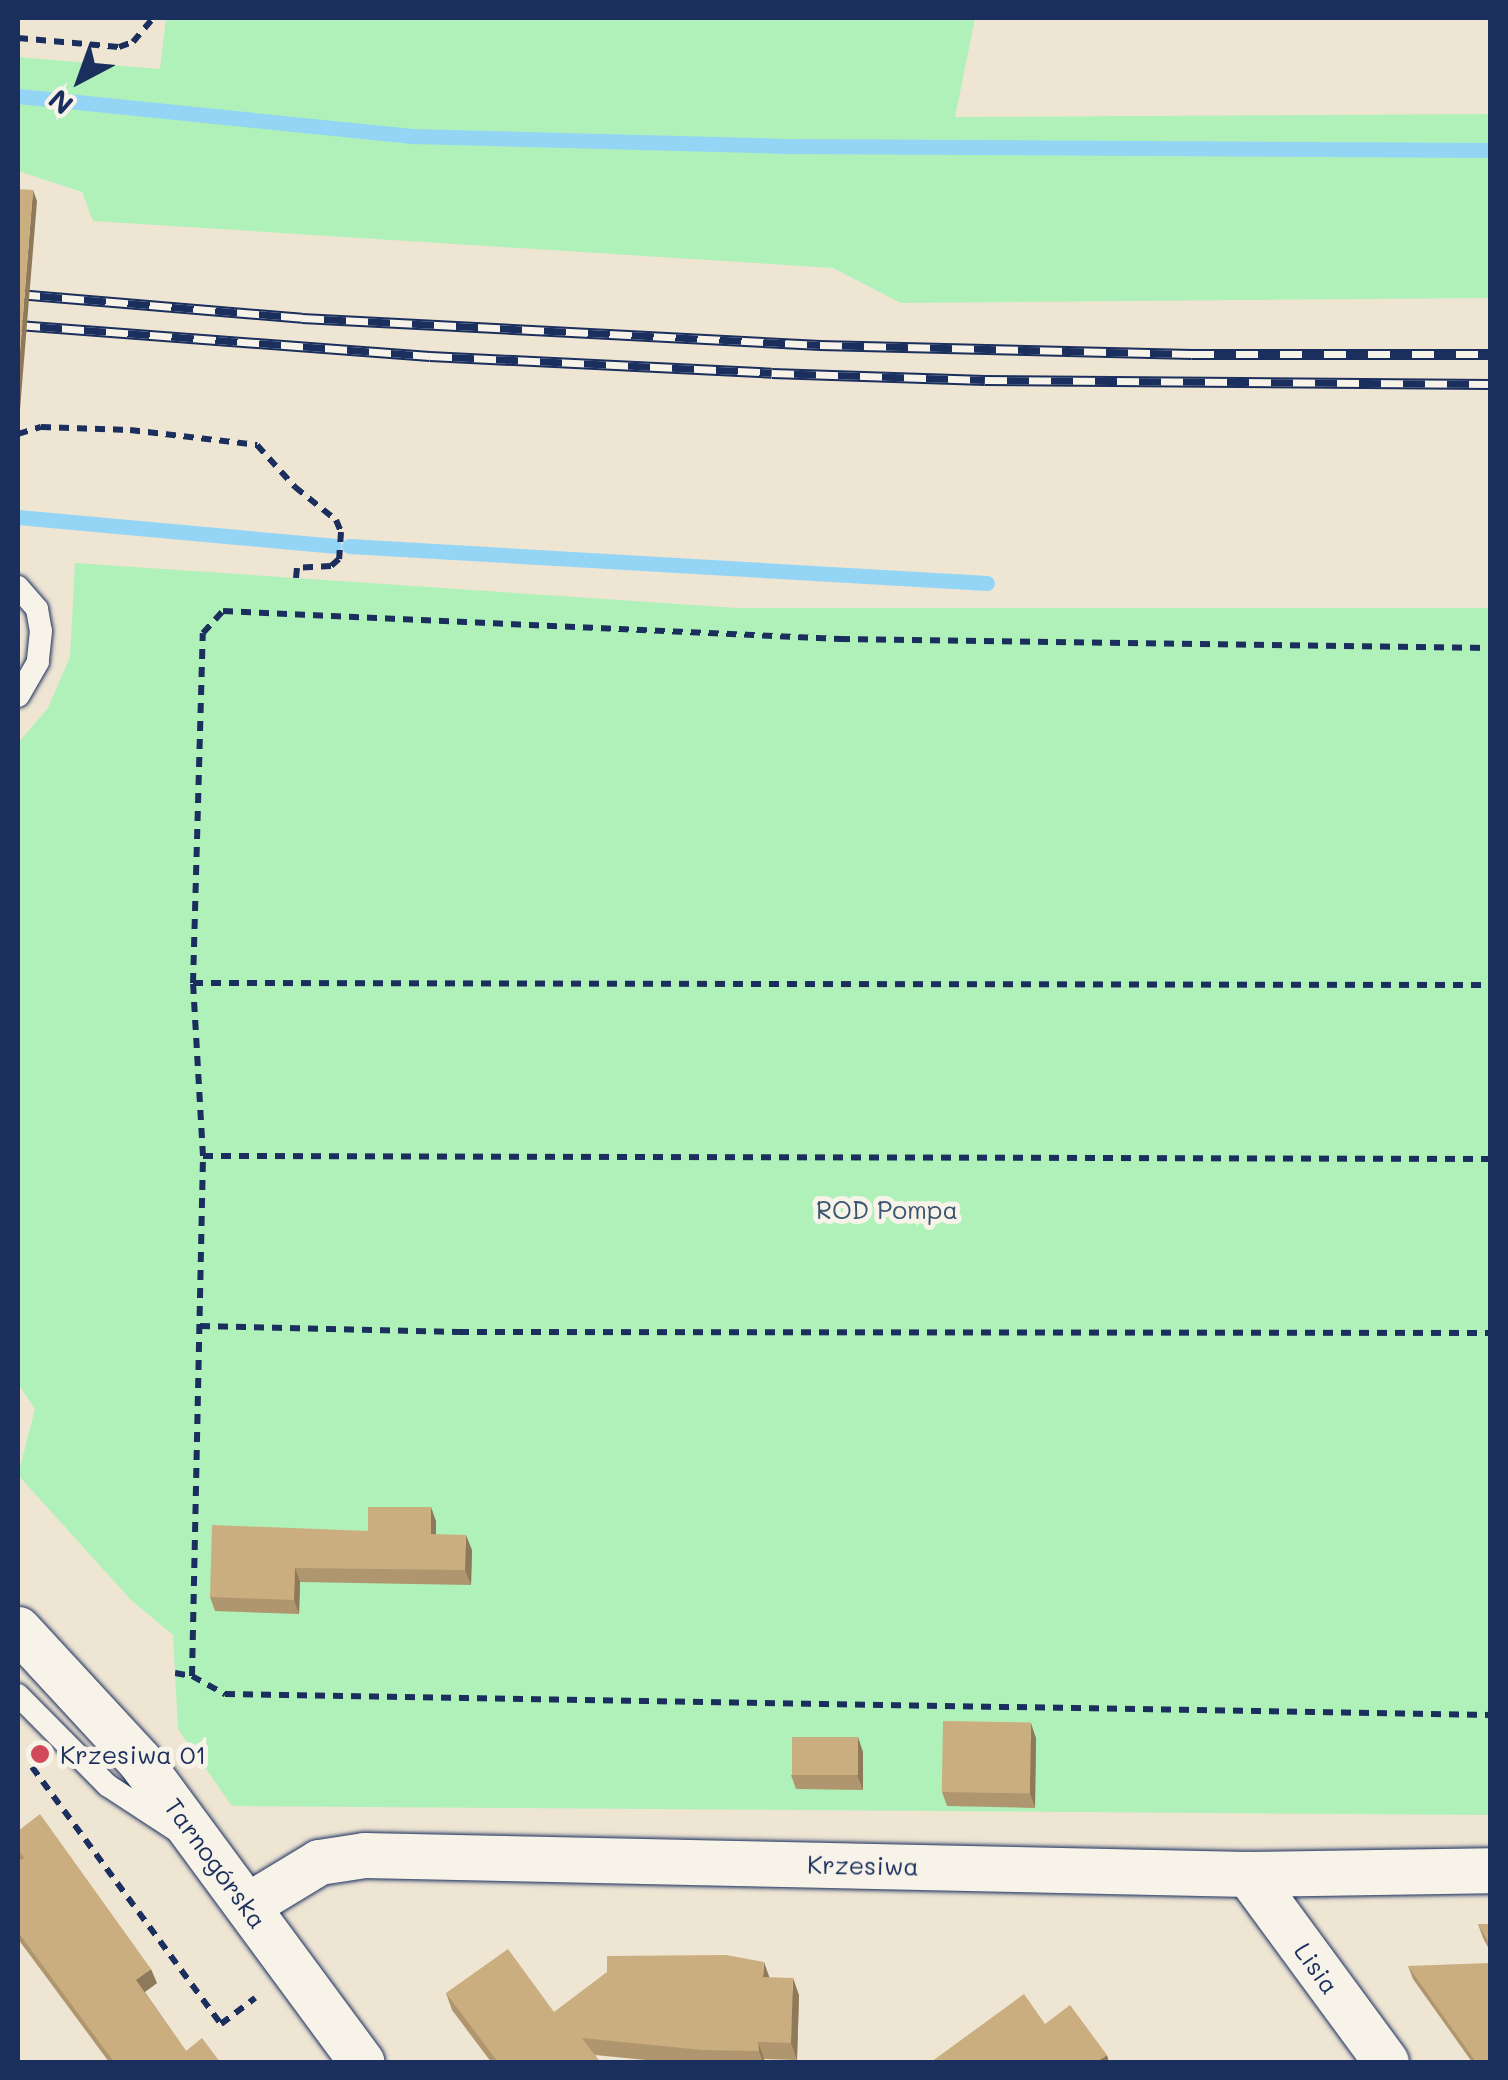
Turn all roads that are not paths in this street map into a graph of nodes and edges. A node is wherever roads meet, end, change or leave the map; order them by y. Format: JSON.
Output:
{"nodes":[{"id":1,"x":18,"y":587,"type":"edge"},
{"id":2,"x":18,"y":696,"type":"edge"},
{"id":3,"x":18,"y":1629,"type":"edge"},
{"id":4,"x":18,"y":1695,"type":"edge"},
{"id":5,"x":202,"y":1842,"type":"junction"},
{"id":6,"x":1490,"y":1870,"type":"edge"},
{"id":7,"x":1248,"y":1874,"type":"junction"},
{"id":8,"x":248,"y":1906,"type":"junction"},
{"id":9,"x":362,"y":2062,"type":"edge"},
{"id":10,"x":1386,"y":2062,"type":"edge"}],
"edges":[{"from":1,"to":2,"type":"lane"},
{"from":3,"to":5,"type":"street","name":"Tarnogórska"},
{"from":4,"to":5,"type":"lane"},
{"from":5,"to":8,"type":"street","name":"Tarnogórska"},
{"from":6,"to":7,"type":"street","name":"Krzesiwa"},
{"from":7,"to":8,"type":"street","name":"Krzesiwa"},
{"from":7,"to":10,"type":"street","name":"Lisia"},
{"from":8,"to":9,"type":"street","name":"Tarnogórska"}]}
